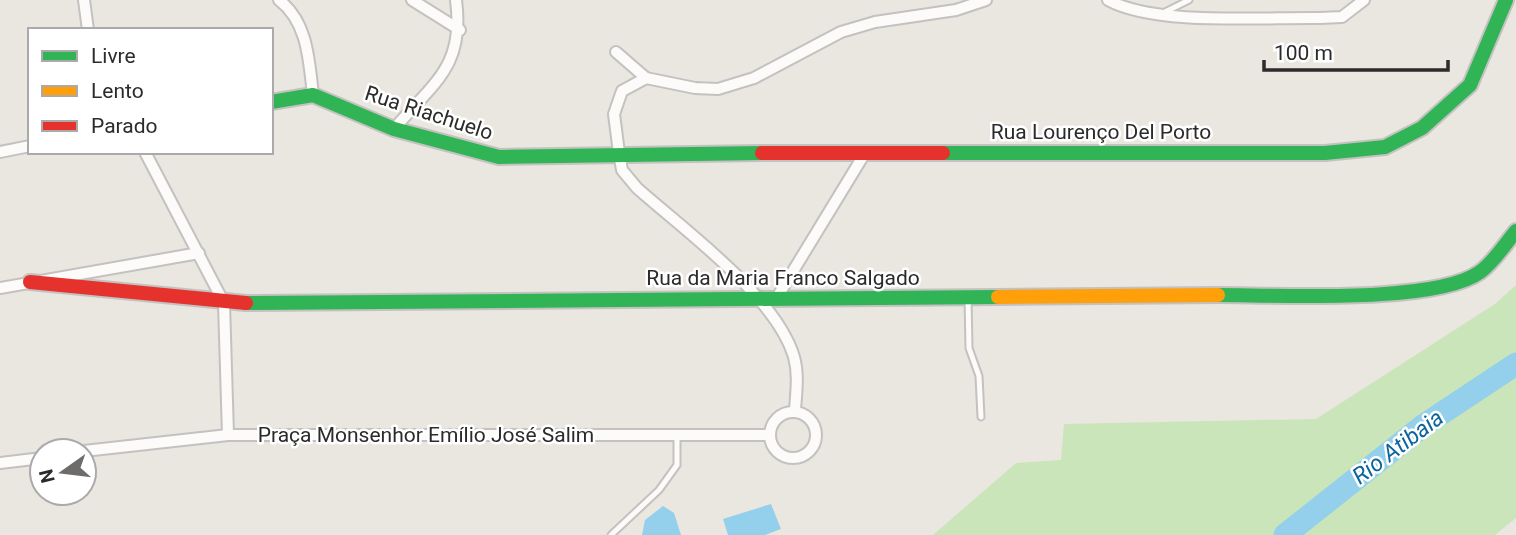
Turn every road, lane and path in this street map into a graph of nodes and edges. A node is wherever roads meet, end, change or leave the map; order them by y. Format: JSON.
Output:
{"nodes":[{"id":1,"x":84,"y":0,"type":"edge"},
{"id":2,"x":279,"y":0,"type":"edge"},
{"id":3,"x":412,"y":0,"type":"edge"},
{"id":4,"x":456,"y":0,"type":"edge"},
{"id":5,"x":986,"y":0,"type":"edge"},
{"id":6,"x":1108,"y":0,"type":"edge"},
{"id":7,"x":1188,"y":0,"type":"edge"},
{"id":8,"x":1364,"y":0,"type":"edge"},
{"id":9,"x":1506,"y":0,"type":"edge"},
{"id":10,"x":1159,"y":15,"type":"junction"},
{"id":11,"x":89,"y":28,"type":"edge"},
{"id":12,"x":460,"y":30,"type":"junction"},
{"id":13,"x":616,"y":52,"type":"dead end"},
{"id":14,"x":646,"y":78,"type":"junction"},
{"id":15,"x":313,"y":95,"type":"junction"},
{"id":16,"x":273,"y":102,"type":"edge"},
{"id":17,"x":394,"y":129,"type":"junction"},
{"id":18,"x":28,"y":146,"type":"edge"},
{"id":19,"x":0,"y":152,"type":"edge"},
{"id":20,"x":618,"y":153,"type":"junction"},
{"id":21,"x":865,"y":153,"type":"junction"},
{"id":22,"x":146,"y":154,"type":"edge"},
{"id":23,"x":1516,"y":231,"type":"edge"},
{"id":24,"x":199,"y":253,"type":"junction"},
{"id":25,"x":30,"y":282,"type":"junction"},
{"id":26,"x":0,"y":288,"type":"edge"},
{"id":27,"x":968,"y":298,"type":"junction"},
{"id":28,"x":769,"y":299,"type":"junction"},
{"id":29,"x":225,"y":303,"type":"junction"},
{"id":30,"x":795,"y":411,"type":"junction"},
{"id":31,"x":981,"y":417,"type":"dead end"},
{"id":32,"x":228,"y":435,"type":"junction"},
{"id":33,"x":677,"y":435,"type":"junction"},
{"id":34,"x":769,"y":435,"type":"junction"},
{"id":35,"x":98,"y":449,"type":"edge"},
{"id":36,"x":28,"y":460,"type":"edge"},
{"id":37,"x":0,"y":463,"type":"edge"},
{"id":38,"x":611,"y":535,"type":"edge"}],
"edges":[{"from":1,"to":11,"type":"street"},
{"from":2,"to":15,"type":"street"},
{"from":3,"to":12,"type":"street"},
{"from":4,"to":12,"type":"street"},
{"from":5,"to":14,"type":"street"},
{"from":6,"to":10,"type":"street"},
{"from":7,"to":10,"type":"lane"},
{"from":8,"to":10,"type":"street"},
{"from":9,"to":21,"type":"street","name":"Rua Lourenço Del Porto"},
{"from":12,"to":17,"type":"street"},
{"from":13,"to":14,"type":"street"},
{"from":14,"to":20,"type":"street"},
{"from":15,"to":16,"type":"street"},
{"from":15,"to":17,"type":"street","name":"Rua Riachuelo"},
{"from":17,"to":20,"type":"street","name":"Rua Riachuelo"},
{"from":18,"to":19,"type":"street"},
{"from":20,"to":21,"type":"street","name":"Rua Lourenço Del Porto"},
{"from":20,"to":28,"type":"street"},
{"from":21,"to":28,"type":"street"},
{"from":22,"to":24,"type":"street"},
{"from":23,"to":27,"type":"street","name":"Rua da Maria Franco Salgado"},
{"from":24,"to":25,"type":"street"},
{"from":24,"to":29,"type":"street"},
{"from":25,"to":26,"type":"street"},
{"from":25,"to":29,"type":"street","name":"Rua da Maria Franco Salgado"},
{"from":27,"to":28,"type":"street","name":"Rua da Maria Franco Salgado"},
{"from":27,"to":31,"type":"lane"},
{"from":28,"to":29,"type":"street","name":"Rua da Maria Franco Salgado"},
{"from":28,"to":30,"type":"street"},
{"from":29,"to":32,"type":"street"},
{"from":30,"to":34,"type":"street"},
{"from":30,"to":34,"type":"street"},
{"from":32,"to":33,"type":"street","name":"Praça Monsenhor Emílio José Salim"},
{"from":32,"to":35,"type":"street","name":"Praça Monsenhor Emílio José Salim"},
{"from":33,"to":34,"type":"street","name":"Praça Monsenhor Emílio José Salim"},
{"from":33,"to":38,"type":"lane"},
{"from":36,"to":37,"type":"street"}]}
